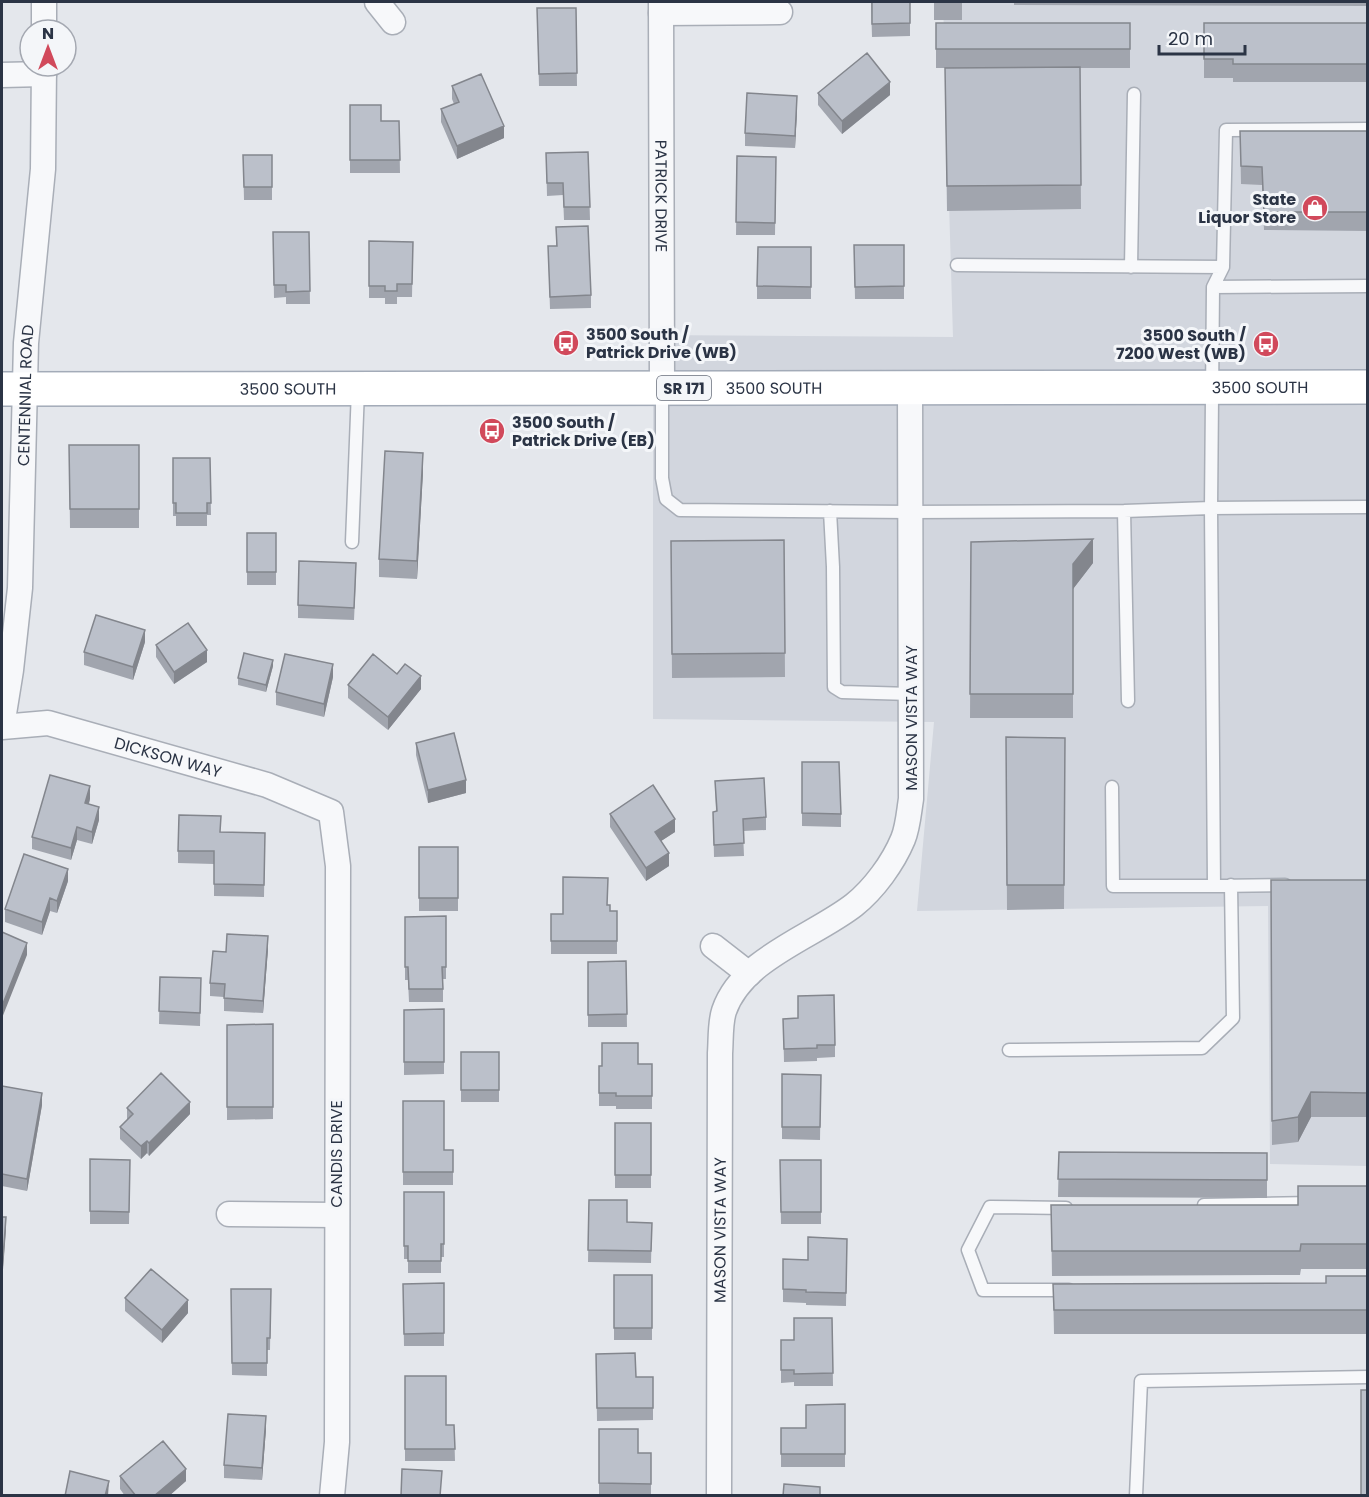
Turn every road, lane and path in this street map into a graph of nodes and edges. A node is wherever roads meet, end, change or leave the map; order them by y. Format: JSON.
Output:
{"nodes":[{"id":1,"x":44,"y":2,"type":"edge"},
{"id":2,"x":377,"y":2,"type":"edge"},
{"id":3,"x":661,"y":7,"type":"edge"},
{"id":4,"x":780,"y":12,"type":"dead end"},
{"id":5,"x":44,"y":18,"type":"edge"},
{"id":6,"x":393,"y":22,"type":"dead end"},
{"id":7,"x":18,"y":73,"type":"edge"},
{"id":8,"x":2,"y":75,"type":"edge"},
{"id":9,"x":44,"y":78,"type":"edge"},
{"id":10,"x":1134,"y":94,"type":"dead end"},
{"id":11,"x":1368,"y":129,"type":"edge"},
{"id":12,"x":957,"y":265,"type":"dead end"},
{"id":13,"x":1131,"y":267,"type":"junction"},
{"id":14,"x":1223,"y":267,"type":"junction"},
{"id":15,"x":1368,"y":286,"type":"edge"},
{"id":16,"x":1213,"y":287,"type":"junction"},
{"id":17,"x":1212,"y":387,"type":"junction"},
{"id":18,"x":1368,"y":387,"type":"edge"},
{"id":19,"x":662,"y":388,"type":"junction"},
{"id":20,"x":910,"y":388,"type":"junction"},
{"id":21,"x":13,"y":389,"type":"edge"},
{"id":22,"x":358,"y":389,"type":"junction"},
{"id":23,"x":1368,"y":507,"type":"edge"},
{"id":24,"x":1211,"y":508,"type":"junction"},
{"id":25,"x":830,"y":512,"type":"junction"},
{"id":26,"x":910,"y":512,"type":"junction"},
{"id":27,"x":1125,"y":512,"type":"junction"},
{"id":28,"x":352,"y":542,"type":"dead end"},
{"id":29,"x":911,"y":694,"type":"junction"},
{"id":30,"x":1128,"y":701,"type":"dead end"},
{"id":31,"x":2,"y":726,"type":"edge"},
{"id":32,"x":1112,"y":787,"type":"dead end"},
{"id":33,"x":331,"y":812,"type":"joint"},
{"id":34,"x":1295,"y":884,"type":"edge"},
{"id":35,"x":1232,"y":885,"type":"junction"},
{"id":36,"x":1214,"y":886,"type":"junction"},
{"id":37,"x":713,"y":946,"type":"dead end"},
{"id":38,"x":750,"y":974,"type":"junction"},
{"id":39,"x":1009,"y":1050,"type":"dead end"},
{"id":40,"x":1328,"y":1203,"type":"edge"},
{"id":41,"x":1197,"y":1205,"type":"edge"},
{"id":42,"x":1078,"y":1208,"type":"edge"},
{"id":43,"x":229,"y":1214,"type":"dead end"},
{"id":44,"x":336,"y":1215,"type":"junction"},
{"id":45,"x":1081,"y":1290,"type":"edge"},
{"id":46,"x":1368,"y":1377,"type":"edge"},
{"id":47,"x":332,"y":1496,"type":"edge"},
{"id":48,"x":719,"y":1496,"type":"edge"},
{"id":49,"x":1136,"y":1496,"type":"edge"}],
"edges":[{"from":1,"to":5,"type":"street"},
{"from":2,"to":6,"type":"street"},
{"from":3,"to":4,"type":"street"},
{"from":3,"to":19,"type":"street","name":"PATRICK DRIVE"},
{"from":7,"to":8,"type":"street"},
{"from":9,"to":21,"type":"street","name":"CENTENNIAL ROAD"},
{"from":10,"to":13,"type":"lane"},
{"from":11,"to":14,"type":"lane"},
{"from":12,"to":13,"type":"lane"},
{"from":13,"to":14,"type":"lane"},
{"from":14,"to":16,"type":"lane"},
{"from":15,"to":16,"type":"lane"},
{"from":16,"to":17,"type":"lane"},
{"from":17,"to":18,"type":"main road","name":"3500 SOUTH","number":"SR 171"},
{"from":17,"to":20,"type":"main road","name":"3500 SOUTH","number":"SR 171"},
{"from":17,"to":24,"type":"lane"},
{"from":19,"to":20,"type":"main road","name":"3500 SOUTH","number":"SR 171"},
{"from":19,"to":22,"type":"main road","name":"3500 SOUTH","number":"SR 171"},
{"from":19,"to":25,"type":"lane"},
{"from":20,"to":26,"type":"street","name":"MASON VISTA WAY"},
{"from":21,"to":22,"type":"main road","name":"3500 SOUTH","number":"SR 171"},
{"from":21,"to":31,"type":"street","name":"CENTENNIAL ROAD"},
{"from":22,"to":28,"type":"lane"},
{"from":23,"to":24,"type":"lane"},
{"from":24,"to":27,"type":"lane"},
{"from":24,"to":36,"type":"lane"},
{"from":25,"to":26,"type":"lane"},
{"from":25,"to":29,"type":"lane"},
{"from":26,"to":27,"type":"lane"},
{"from":26,"to":29,"type":"street","name":"MASON VISTA WAY"},
{"from":27,"to":30,"type":"lane"},
{"from":29,"to":38,"type":"street","name":"MASON VISTA WAY"},
{"from":31,"to":33,"type":"street","name":"DICKSON WAY"},
{"from":32,"to":36,"type":"lane"},
{"from":33,"to":44,"type":"street","name":"CANDIS DRIVE"},
{"from":34,"to":35,"type":"lane"},
{"from":35,"to":36,"type":"lane"},
{"from":35,"to":39,"type":"lane"},
{"from":37,"to":38,"type":"street"},
{"from":38,"to":48,"type":"street","name":"MASON VISTA WAY"},
{"from":40,"to":41,"type":"lane"},
{"from":42,"to":45,"type":"lane"},
{"from":43,"to":44,"type":"street"},
{"from":44,"to":47,"type":"street","name":"CANDIS DRIVE"},
{"from":46,"to":49,"type":"lane"}]}
